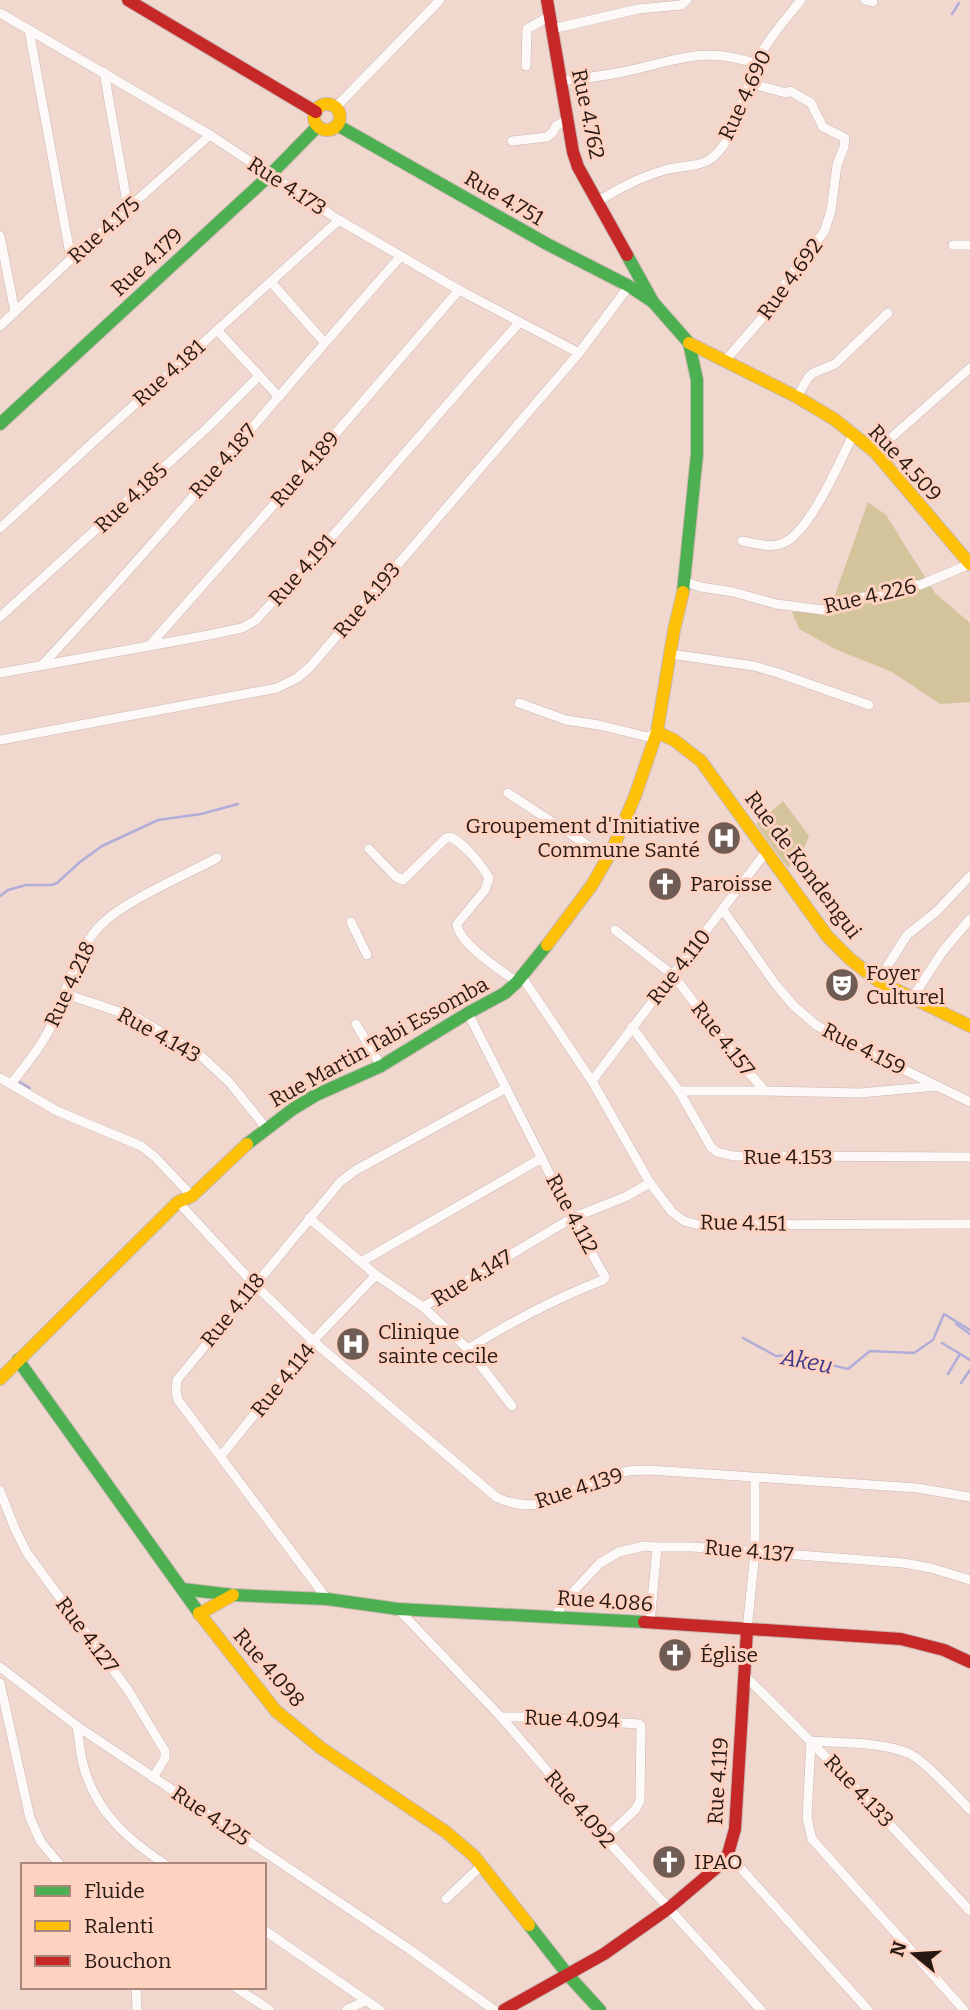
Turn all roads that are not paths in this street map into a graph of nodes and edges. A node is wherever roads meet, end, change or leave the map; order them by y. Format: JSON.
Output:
{"nodes":[{"id":1,"x":128,"y":0,"type":"edge"},
{"id":2,"x":440,"y":0,"type":"edge"},
{"id":3,"x":547,"y":0,"type":"edge"},
{"id":4,"x":687,"y":0,"type":"edge"},
{"id":5,"x":802,"y":0,"type":"edge"},
{"id":6,"x":0,"y":13,"type":"edge"},
{"id":7,"x":551,"y":22,"type":"junction"},
{"id":8,"x":29,"y":30,"type":"junction"},
{"id":9,"x":756,"y":64,"type":"junction"},
{"id":10,"x":526,"y":65,"type":"dead end"},
{"id":11,"x":104,"y":72,"type":"junction"},
{"id":12,"x":561,"y":81,"type":"junction"},
{"id":13,"x":749,"y":83,"type":"junction"},
{"id":14,"x":336,"y":107,"type":"junction"},
{"id":15,"x":316,"y":111,"type":"junction"},
{"id":16,"x":568,"y":119,"type":"junction"},
{"id":17,"x":337,"y":125,"type":"junction"},
{"id":18,"x":318,"y":126,"type":"junction"},
{"id":19,"x":210,"y":135,"type":"junction"},
{"id":20,"x":512,"y":141,"type":"dead end"},
{"id":21,"x":270,"y":175,"type":"junction"},
{"id":22,"x":597,"y":202,"type":"junction"},
{"id":23,"x":128,"y":208,"type":"junction"},
{"id":24,"x":340,"y":220,"type":"junction"},
{"id":25,"x":0,"y":236,"type":"edge"},
{"id":26,"x":953,"y":245,"type":"dead end"},
{"id":27,"x":970,"y":245,"type":"edge"},
{"id":28,"x":401,"y":256,"type":"junction"},
{"id":29,"x":71,"y":259,"type":"junction"},
{"id":30,"x":271,"y":282,"type":"junction"},
{"id":31,"x":629,"y":286,"type":"junction"},
{"id":32,"x":459,"y":290,"type":"junction"},
{"id":33,"x":653,"y":302,"type":"junction"},
{"id":34,"x":15,"y":312,"type":"junction"},
{"id":35,"x":888,"y":313,"type":"dead end"},
{"id":36,"x":520,"y":322,"type":"junction"},
{"id":37,"x":0,"y":326,"type":"edge"},
{"id":38,"x":217,"y":330,"type":"junction"},
{"id":39,"x":324,"y":342,"type":"junction"},
{"id":40,"x":689,"y":343,"type":"junction"},
{"id":41,"x":579,"y":354,"type":"junction"},
{"id":42,"x":725,"y":361,"type":"junction"},
{"id":43,"x":970,"y":368,"type":"edge"},
{"id":44,"x":259,"y":376,"type":"junction"},
{"id":45,"x":279,"y":397,"type":"junction"},
{"id":46,"x":797,"y":397,"type":"junction"},
{"id":47,"x":0,"y":424,"type":"edge"},
{"id":48,"x":853,"y":435,"type":"junction"},
{"id":49,"x":875,"y":453,"type":"junction"},
{"id":50,"x":0,"y":528,"type":"edge"},
{"id":51,"x":742,"y":541,"type":"dead end"},
{"id":52,"x":970,"y":564,"type":"edge"},
{"id":53,"x":685,"y":582,"type":"junction"},
{"id":54,"x":0,"y":617,"type":"edge"},
{"id":55,"x":149,"y":646,"type":"junction"},
{"id":56,"x":670,"y":654,"type":"junction"},
{"id":57,"x":43,"y":664,"type":"junction"},
{"id":58,"x":0,"y":673,"type":"edge"},
{"id":59,"x":519,"y":703,"type":"dead end"},
{"id":60,"x":869,"y":705,"type":"dead end"},
{"id":61,"x":657,"y":732,"type":"junction"},
{"id":62,"x":0,"y":740,"type":"edge"},
{"id":63,"x":508,"y":793,"type":"dead end"},
{"id":64,"x":369,"y":849,"type":"dead end"},
{"id":65,"x":766,"y":852,"type":"junction"},
{"id":66,"x":607,"y":858,"type":"junction"},
{"id":67,"x":218,"y":859,"type":"dead end"},
{"id":68,"x":970,"y":876,"type":"edge"},
{"id":69,"x":723,"y":910,"type":"junction"},
{"id":70,"x":970,"y":919,"type":"edge"},
{"id":71,"x":351,"y":922,"type":"dead end"},
{"id":72,"x":615,"y":930,"type":"dead end"},
{"id":73,"x":367,"y":955,"type":"dead end"},
{"id":74,"x":673,"y":975,"type":"junction"},
{"id":75,"x":520,"y":980,"type":"junction"},
{"id":76,"x":877,"y":981,"type":"junction"},
{"id":77,"x":66,"y":993,"type":"junction"},
{"id":78,"x":912,"y":998,"type":"junction"},
{"id":79,"x":468,"y":1013,"type":"junction"},
{"id":80,"x":356,"y":1024,"type":"dead end"},
{"id":81,"x":970,"y":1026,"type":"edge"},
{"id":82,"x":632,"y":1027,"type":"junction"},
{"id":83,"x":381,"y":1066,"type":"junction"},
{"id":84,"x":0,"y":1078,"type":"edge"},
{"id":85,"x":592,"y":1081,"type":"junction"},
{"id":86,"x":11,"y":1084,"type":"junction"},
{"id":87,"x":937,"y":1086,"type":"junction"},
{"id":88,"x":506,"y":1088,"type":"junction"},
{"id":89,"x":679,"y":1091,"type":"junction"},
{"id":90,"x":765,"y":1091,"type":"junction"},
{"id":91,"x":970,"y":1102,"type":"edge"},
{"id":92,"x":267,"y":1129,"type":"junction"},
{"id":93,"x":970,"y":1157,"type":"edge"},
{"id":94,"x":542,"y":1158,"type":"junction"},
{"id":95,"x":650,"y":1183,"type":"junction"},
{"id":96,"x":192,"y":1196,"type":"junction"},
{"id":97,"x":178,"y":1202,"type":"junction"},
{"id":98,"x":309,"y":1218,"type":"junction"},
{"id":99,"x":572,"y":1218,"type":"junction"},
{"id":100,"x":970,"y":1224,"type":"edge"},
{"id":101,"x":361,"y":1262,"type":"junction"},
{"id":102,"x":376,"y":1275,"type":"junction"},
{"id":103,"x":254,"y":1284,"type":"junction"},
{"id":104,"x":423,"y":1307,"type":"junction"},
{"id":105,"x":313,"y":1341,"type":"junction"},
{"id":106,"x":468,"y":1349,"type":"junction"},
{"id":107,"x":18,"y":1360,"type":"junction"},
{"id":108,"x":2,"y":1374,"type":"edge"},
{"id":109,"x":512,"y":1406,"type":"dead end"},
{"id":110,"x":221,"y":1456,"type":"junction"},
{"id":111,"x":755,"y":1478,"type":"junction"},
{"id":112,"x":0,"y":1491,"type":"edge"},
{"id":113,"x":970,"y":1497,"type":"edge"},
{"id":114,"x":657,"y":1547,"type":"junction"},
{"id":115,"x":755,"y":1552,"type":"junction"},
{"id":116,"x":970,"y":1580,"type":"edge"},
{"id":117,"x":182,"y":1589,"type":"junction"},
{"id":118,"x":233,"y":1595,"type":"junction"},
{"id":119,"x":327,"y":1599,"type":"junction"},
{"id":120,"x":398,"y":1609,"type":"junction"},
{"id":121,"x":199,"y":1614,"type":"junction"},
{"id":122,"x":555,"y":1616,"type":"junction"},
{"id":123,"x":650,"y":1623,"type":"junction"},
{"id":124,"x":747,"y":1630,"type":"junction"},
{"id":125,"x":970,"y":1662,"type":"edge"},
{"id":126,"x":0,"y":1667,"type":"edge"},
{"id":127,"x":745,"y":1676,"type":"junction"},
{"id":128,"x":0,"y":1683,"type":"edge"},
{"id":129,"x":501,"y":1717,"type":"junction"},
{"id":130,"x":78,"y":1726,"type":"junction"},
{"id":131,"x":811,"y":1741,"type":"junction"},
{"id":132,"x":153,"y":1778,"type":"junction"},
{"id":133,"x":970,"y":1810,"type":"edge"},
{"id":134,"x":605,"y":1838,"type":"junction"},
{"id":135,"x":728,"y":1854,"type":"junction"},
{"id":136,"x":58,"y":1863,"type":"edge"},
{"id":137,"x":163,"y":1863,"type":"edge"},
{"id":138,"x":482,"y":1865,"type":"junction"},
{"id":139,"x":446,"y":1899,"type":"dead end"},
{"id":140,"x":669,"y":1908,"type":"junction"},
{"id":141,"x":970,"y":1911,"type":"edge"},
{"id":142,"x":266,"y":1931,"type":"edge"},
{"id":143,"x":568,"y":1975,"type":"junction"},
{"id":144,"x":136,"y":1989,"type":"edge"},
{"id":145,"x":238,"y":1989,"type":"edge"},
{"id":146,"x":365,"y":2001,"type":"junction"},
{"id":147,"x":137,"y":2010,"type":"edge"},
{"id":148,"x":270,"y":2010,"type":"edge"},
{"id":149,"x":346,"y":2010,"type":"edge"},
{"id":150,"x":380,"y":2010,"type":"edge"},
{"id":151,"x":494,"y":2010,"type":"edge"},
{"id":152,"x":503,"y":2010,"type":"edge"},
{"id":153,"x":600,"y":2010,"type":"edge"},
{"id":154,"x":761,"y":2010,"type":"edge"},
{"id":155,"x":868,"y":2010,"type":"edge"},
{"id":156,"x":964,"y":2010,"type":"edge"}],
"edges":[{"from":1,"to":15,"type":"main road"},
{"from":2,"to":14,"type":"street"},
{"from":3,"to":7,"type":"main road","name":"Rue 4.762"},
{"from":4,"to":7,"type":"street"},
{"from":5,"to":9,"type":"street","name":"Rue 4.690"},
{"from":6,"to":8,"type":"street","name":"Rue 4.173"},
{"from":7,"to":10,"type":"street"},
{"from":7,"to":12,"type":"main road","name":"Rue 4.762"},
{"from":8,"to":11,"type":"street","name":"Rue 4.173"},
{"from":8,"to":29,"type":"street"},
{"from":9,"to":12,"type":"street"},
{"from":9,"to":13,"type":"street","name":"Rue 4.690"},
{"from":11,"to":19,"type":"street","name":"Rue 4.173"},
{"from":11,"to":23,"type":"street"},
{"from":12,"to":16,"type":"main road","name":"Rue 4.762"},
{"from":13,"to":22,"type":"street","name":"Rue 4.690"},
{"from":13,"to":42,"type":"street","name":"Rue 4.692"},
{"from":14,"to":15,"type":"main road"},
{"from":14,"to":17,"type":"main road"},
{"from":15,"to":18,"type":"main road"},
{"from":16,"to":20,"type":"street"},
{"from":16,"to":22,"type":"main road","name":"Rue 4.762"},
{"from":17,"to":18,"type":"main road"},
{"from":17,"to":31,"type":"main road","name":"Rue 4.751"},
{"from":18,"to":21,"type":"main road","name":"Rue 4.179"},
{"from":19,"to":21,"type":"street","name":"Rue 4.173"},
{"from":19,"to":23,"type":"street","name":"Rue 4.175"},
{"from":21,"to":24,"type":"street","name":"Rue 4.173"},
{"from":21,"to":47,"type":"main road","name":"Rue 4.179"},
{"from":22,"to":33,"type":"main road","name":"Rue 4.762"},
{"from":23,"to":29,"type":"street","name":"Rue 4.175"},
{"from":24,"to":28,"type":"street","name":"Rue 4.173"},
{"from":24,"to":30,"type":"street","name":"Rue 4.181"},
{"from":25,"to":34,"type":"street"},
{"from":26,"to":27,"type":"street"},
{"from":28,"to":32,"type":"street","name":"Rue 4.173"},
{"from":28,"to":39,"type":"street","name":"Rue 4.187"},
{"from":29,"to":34,"type":"street","name":"Rue 4.175"},
{"from":30,"to":38,"type":"street","name":"Rue 4.181"},
{"from":30,"to":39,"type":"street"},
{"from":31,"to":33,"type":"main road","name":"Rue 4.751"},
{"from":31,"to":41,"type":"street","name":"Rue 4.193"},
{"from":32,"to":36,"type":"street","name":"Rue 4.173"},
{"from":32,"to":55,"type":"street","name":"Rue 4.189"},
{"from":33,"to":40,"type":"main road","name":"Rue Martin Tabi Essomba"},
{"from":34,"to":37,"type":"street","name":"Rue 4.175"},
{"from":35,"to":46,"type":"street"},
{"from":36,"to":41,"type":"street","name":"Rue 4.173"},
{"from":36,"to":55,"type":"street","name":"Rue 4.191"},
{"from":38,"to":44,"type":"street"},
{"from":38,"to":50,"type":"street","name":"Rue 4.181"},
{"from":39,"to":45,"type":"street","name":"Rue 4.187"},
{"from":40,"to":42,"type":"main road","name":"Rue 4.509"},
{"from":40,"to":53,"type":"main road","name":"Rue Martin Tabi Essomba"},
{"from":41,"to":62,"type":"street","name":"Rue 4.193"},
{"from":42,"to":46,"type":"main road","name":"Rue 4.509"},
{"from":43,"to":49,"type":"street"},
{"from":44,"to":45,"type":"street"},
{"from":44,"to":54,"type":"street","name":"Rue 4.185"},
{"from":45,"to":57,"type":"street","name":"Rue 4.187"},
{"from":46,"to":48,"type":"main road","name":"Rue 4.509"},
{"from":48,"to":49,"type":"main road","name":"Rue 4.509"},
{"from":48,"to":51,"type":"street"},
{"from":49,"to":52,"type":"main road","name":"Rue 4.509"},
{"from":52,"to":53,"type":"street","name":"Rue 4.226"},
{"from":53,"to":56,"type":"main road","name":"Rue Martin Tabi Essomba"},
{"from":55,"to":57,"type":"street","name":"Rue 4.191"},
{"from":56,"to":60,"type":"street"},
{"from":56,"to":61,"type":"main road","name":"Rue Martin Tabi Essomba"},
{"from":57,"to":58,"type":"street","name":"Rue 4.191"},
{"from":59,"to":61,"type":"street"},
{"from":61,"to":65,"type":"main road","name":"Rue de Kondengui"},
{"from":61,"to":66,"type":"main road","name":"Rue Martin Tabi Essomba"},
{"from":63,"to":66,"type":"street"},
{"from":64,"to":75,"type":"street","name":"Rue 4.151"},
{"from":65,"to":69,"type":"street","name":"Rue 4.110"},
{"from":65,"to":76,"type":"main road","name":"Rue de Kondengui"},
{"from":66,"to":75,"type":"main road","name":"Rue Martin Tabi Essomba"},
{"from":67,"to":77,"type":"street","name":"Rue 4.218"},
{"from":68,"to":76,"type":"street"},
{"from":69,"to":74,"type":"street","name":"Rue 4.110"},
{"from":69,"to":87,"type":"street","name":"Rue 4.159"},
{"from":70,"to":78,"type":"street"},
{"from":71,"to":73,"type":"street"},
{"from":72,"to":74,"type":"street","name":"Rue 4.157"},
{"from":74,"to":82,"type":"street","name":"Rue 4.110"},
{"from":74,"to":90,"type":"street","name":"Rue 4.157"},
{"from":75,"to":79,"type":"main road","name":"Rue Martin Tabi Essomba"},
{"from":75,"to":85,"type":"street","name":"Rue 4.151"},
{"from":76,"to":78,"type":"main road","name":"Rue de Kondengui"},
{"from":77,"to":86,"type":"street","name":"Rue 4.218"},
{"from":77,"to":92,"type":"street","name":"Rue 4.143"},
{"from":78,"to":81,"type":"main road","name":"Rue de Kondengui"},
{"from":79,"to":83,"type":"main road","name":"Rue Martin Tabi Essomba"},
{"from":79,"to":88,"type":"street","name":"Rue 4.112"},
{"from":80,"to":83,"type":"street"},
{"from":82,"to":85,"type":"street","name":"Rue 4.110"},
{"from":82,"to":89,"type":"street","name":"Rue 4.153"},
{"from":83,"to":92,"type":"main road","name":"Rue Martin Tabi Essomba"},
{"from":84,"to":86,"type":"street"},
{"from":85,"to":95,"type":"street","name":"Rue 4.151"},
{"from":86,"to":96,"type":"street"},
{"from":87,"to":90,"type":"street","name":"Rue 4.157"},
{"from":87,"to":91,"type":"street","name":"Rue 4.159"},
{"from":88,"to":94,"type":"street","name":"Rue 4.112"},
{"from":88,"to":98,"type":"street","name":"Rue 4.118"},
{"from":89,"to":90,"type":"street"},
{"from":89,"to":93,"type":"street","name":"Rue 4.153"},
{"from":92,"to":96,"type":"main road","name":"Rue Martin Tabi Essomba"},
{"from":94,"to":99,"type":"street","name":"Rue 4.112"},
{"from":94,"to":101,"type":"street"},
{"from":95,"to":99,"type":"street","name":"Rue 4.147"},
{"from":95,"to":100,"type":"street","name":"Rue 4.151"},
{"from":96,"to":97,"type":"main road","name":"Rue Martin Tabi Essomba"},
{"from":97,"to":103,"type":"street","name":"Rue 4.139"},
{"from":97,"to":107,"type":"main road","name":"Rue Martin Tabi Essomba"},
{"from":98,"to":101,"type":"street","name":"Rue 4.147"},
{"from":98,"to":103,"type":"street","name":"Rue 4.118"},
{"from":99,"to":104,"type":"street","name":"Rue 4.147"},
{"from":99,"to":106,"type":"street","name":"Rue 4.112"},
{"from":101,"to":102,"type":"street","name":"Rue 4.147"},
{"from":102,"to":104,"type":"street","name":"Rue 4.147"},
{"from":102,"to":105,"type":"street","name":"Rue 4.114"},
{"from":103,"to":105,"type":"street","name":"Rue 4.139"},
{"from":103,"to":110,"type":"street","name":"Rue 4.118"},
{"from":104,"to":106,"type":"street"},
{"from":105,"to":110,"type":"street","name":"Rue 4.114"},
{"from":105,"to":111,"type":"street","name":"Rue 4.139"},
{"from":106,"to":109,"type":"street"},
{"from":107,"to":108,"type":"main road","name":"Rue Martin Tabi Essomba"},
{"from":107,"to":117,"type":"main road","name":"Rue 4.098"},
{"from":110,"to":119,"type":"street","name":"Rue 4.118"},
{"from":111,"to":113,"type":"street","name":"Rue 4.139"},
{"from":111,"to":115,"type":"street","name":"Rue 4.119"},
{"from":112,"to":132,"type":"street","name":"Rue 4.127"},
{"from":114,"to":115,"type":"street","name":"Rue 4.137"},
{"from":114,"to":122,"type":"street","name":"Rue 4.137"},
{"from":114,"to":123,"type":"street"},
{"from":115,"to":116,"type":"street","name":"Rue 4.137"},
{"from":115,"to":124,"type":"street","name":"Rue 4.119"},
{"from":117,"to":118,"type":"main road","name":"Rue 4.086"},
{"from":117,"to":121,"type":"main road","name":"Rue 4.098"},
{"from":118,"to":119,"type":"main road","name":"Rue 4.086"},
{"from":118,"to":121,"type":"main road"},
{"from":119,"to":120,"type":"main road","name":"Rue 4.086"},
{"from":120,"to":122,"type":"main road","name":"Rue 4.086"},
{"from":120,"to":129,"type":"street","name":"Rue 4.092"},
{"from":121,"to":138,"type":"main road","name":"Rue 4.098"},
{"from":122,"to":123,"type":"main road","name":"Rue 4.086"},
{"from":123,"to":124,"type":"main road","name":"Rue 4.086"},
{"from":124,"to":125,"type":"main road","name":"Rue 4.086"},
{"from":124,"to":127,"type":"main road","name":"Rue 4.119"},
{"from":126,"to":130,"type":"street","name":"Rue 4.125"},
{"from":127,"to":131,"type":"street","name":"Rue 4.133"},
{"from":127,"to":135,"type":"main road","name":"Rue 4.119"},
{"from":128,"to":136,"type":"street"},
{"from":129,"to":134,"type":"street","name":"Rue 4.092"},
{"from":129,"to":134,"type":"street","name":"Rue 4.094"},
{"from":130,"to":132,"type":"street","name":"Rue 4.125"},
{"from":130,"to":137,"type":"street"},
{"from":131,"to":133,"type":"street"},
{"from":131,"to":141,"type":"street","name":"Rue 4.133"},
{"from":131,"to":156,"type":"street"},
{"from":132,"to":151,"type":"street","name":"Rue 4.125"},
{"from":134,"to":140,"type":"street","name":"Rue 4.092"},
{"from":135,"to":140,"type":"main road","name":"Rue 4.119"},
{"from":135,"to":155,"type":"street"},
{"from":138,"to":139,"type":"street"},
{"from":138,"to":143,"type":"main road","name":"Rue 4.098"},
{"from":140,"to":143,"type":"main road","name":"Rue 4.119"},
{"from":140,"to":154,"type":"street","name":"Rue 4.092"},
{"from":142,"to":146,"type":"street"},
{"from":143,"to":152,"type":"main road","name":"Rue 4.119"},
{"from":143,"to":153,"type":"main road","name":"Rue 4.098"},
{"from":144,"to":147,"type":"street"},
{"from":145,"to":148,"type":"street"},
{"from":146,"to":149,"type":"street"},
{"from":146,"to":150,"type":"street"}]}
